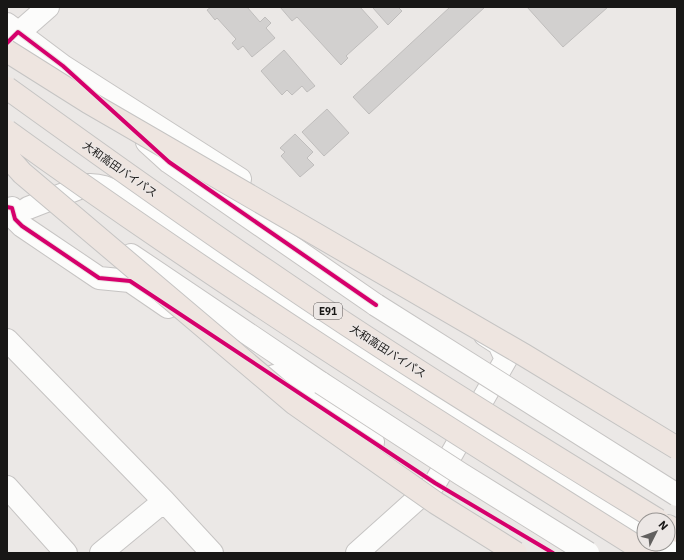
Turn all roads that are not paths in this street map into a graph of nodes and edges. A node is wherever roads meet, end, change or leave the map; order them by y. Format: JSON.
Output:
{"nodes":[{"id":1,"x":48,"y":7,"type":"edge"},
{"id":2,"x":11,"y":33,"type":"edge"},
{"id":3,"x":7,"y":51,"type":"edge"},
{"id":4,"x":63,"y":66,"type":"junction"},
{"id":5,"x":7,"y":88,"type":"edge"},
{"id":6,"x":7,"y":131,"type":"edge"},
{"id":7,"x":7,"y":156,"type":"edge"},
{"id":8,"x":16,"y":208,"type":"edge"},
{"id":9,"x":7,"y":340,"type":"edge"},
{"id":10,"x":469,"y":424,"type":"junction"},
{"id":11,"x":373,"y":442,"type":"dead end"},
{"id":12,"x":677,"y":448,"type":"edge"},
{"id":13,"x":7,"y":487,"type":"edge"},
{"id":14,"x":677,"y":495,"type":"edge"},
{"id":15,"x":164,"y":501,"type":"junction"},
{"id":16,"x":645,"y":512,"type":"edge"},
{"id":17,"x":636,"y":538,"type":"edge"},
{"id":18,"x":636,"y":539,"type":"edge"},
{"id":19,"x":66,"y":553,"type":"edge"},
{"id":20,"x":102,"y":553,"type":"edge"},
{"id":21,"x":212,"y":553,"type":"edge"},
{"id":22,"x":357,"y":553,"type":"edge"},
{"id":23,"x":516,"y":553,"type":"edge"},
{"id":24,"x":588,"y":553,"type":"edge"}],
"edges":[{"from":1,"to":2,"type":"street"},
{"from":2,"to":4,"type":"street"},
{"from":3,"to":12,"type":"highway","bridge":true},
{"from":4,"to":10,"type":"street"},
{"from":4,"to":14,"type":"street","bridge":true},
{"from":5,"to":16,"type":"highway","name":"大和高田バイパス","number":"E91","bridge":true},
{"from":6,"to":18,"type":"highway","bridge":true},
{"from":7,"to":23,"type":"highway","bridge":true},
{"from":8,"to":10,"type":"street"},
{"from":8,"to":11,"type":"street"},
{"from":8,"to":24,"type":"street","bridge":true},
{"from":9,"to":15,"type":"street"},
{"from":10,"to":17,"type":"street"},
{"from":10,"to":22,"type":"street"},
{"from":13,"to":19,"type":"street"},
{"from":15,"to":20,"type":"street"},
{"from":15,"to":21,"type":"street"}]}
